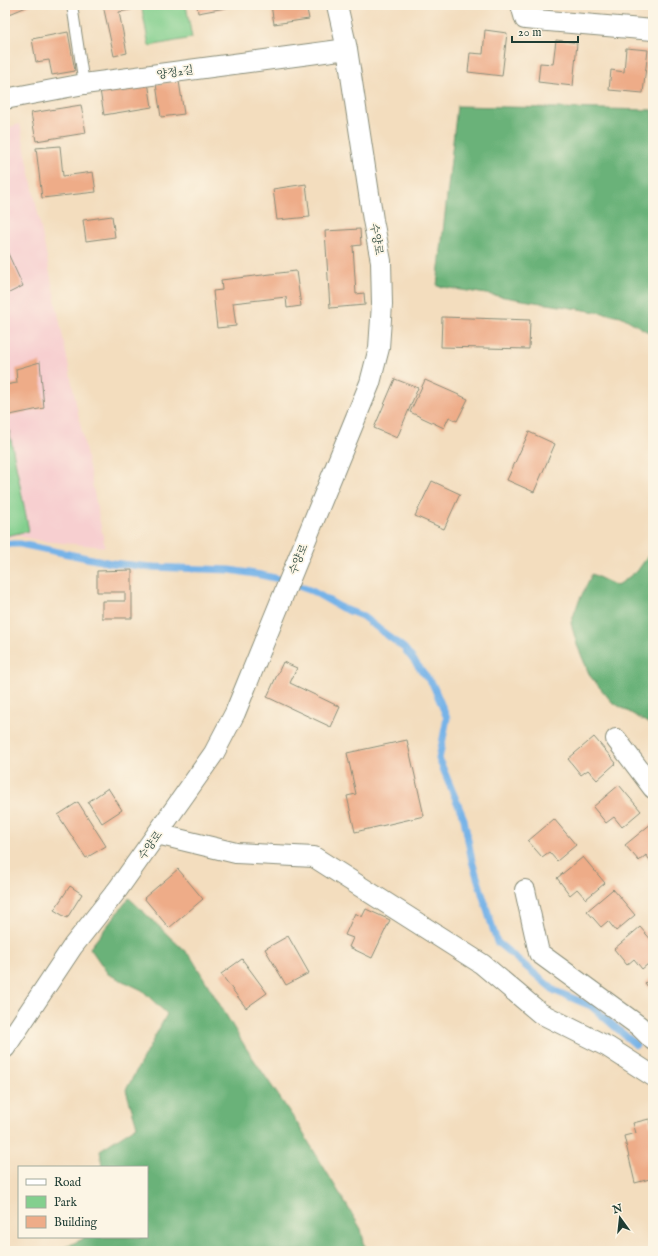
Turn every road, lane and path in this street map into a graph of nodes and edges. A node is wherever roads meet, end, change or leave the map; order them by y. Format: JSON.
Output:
{"nodes":[{"id":1,"x":72,"y":5,"type":"edge"},
{"id":2,"x":337,"y":5,"type":"edge"},
{"id":3,"x":521,"y":5,"type":"edge"},
{"id":4,"x":653,"y":30,"type":"edge"},
{"id":5,"x":347,"y":49,"type":"junction"},
{"id":6,"x":84,"y":84,"type":"junction"},
{"id":7,"x":5,"y":99,"type":"edge"},
{"id":8,"x":616,"y":739,"type":"dead end"},
{"id":9,"x":653,"y":788,"type":"edge"},
{"id":10,"x":157,"y":834,"type":"junction"},
{"id":11,"x":525,"y":890,"type":"dead end"},
{"id":12,"x":653,"y":1040,"type":"edge"},
{"id":13,"x":5,"y":1048,"type":"edge"},
{"id":14,"x":653,"y":1076,"type":"edge"}],
"edges":[{"from":1,"to":6,"type":"lane"},
{"from":2,"to":5,"type":"street","name":"수양로"},
{"from":3,"to":4,"type":"street"},
{"from":5,"to":6,"type":"street","name":"양정2길"},
{"from":5,"to":10,"type":"street","name":"수양로"},
{"from":6,"to":7,"type":"street","name":"양정2길"},
{"from":8,"to":9,"type":"street"},
{"from":10,"to":13,"type":"street","name":"수양로"},
{"from":10,"to":14,"type":"street"},
{"from":11,"to":12,"type":"street"}]}
